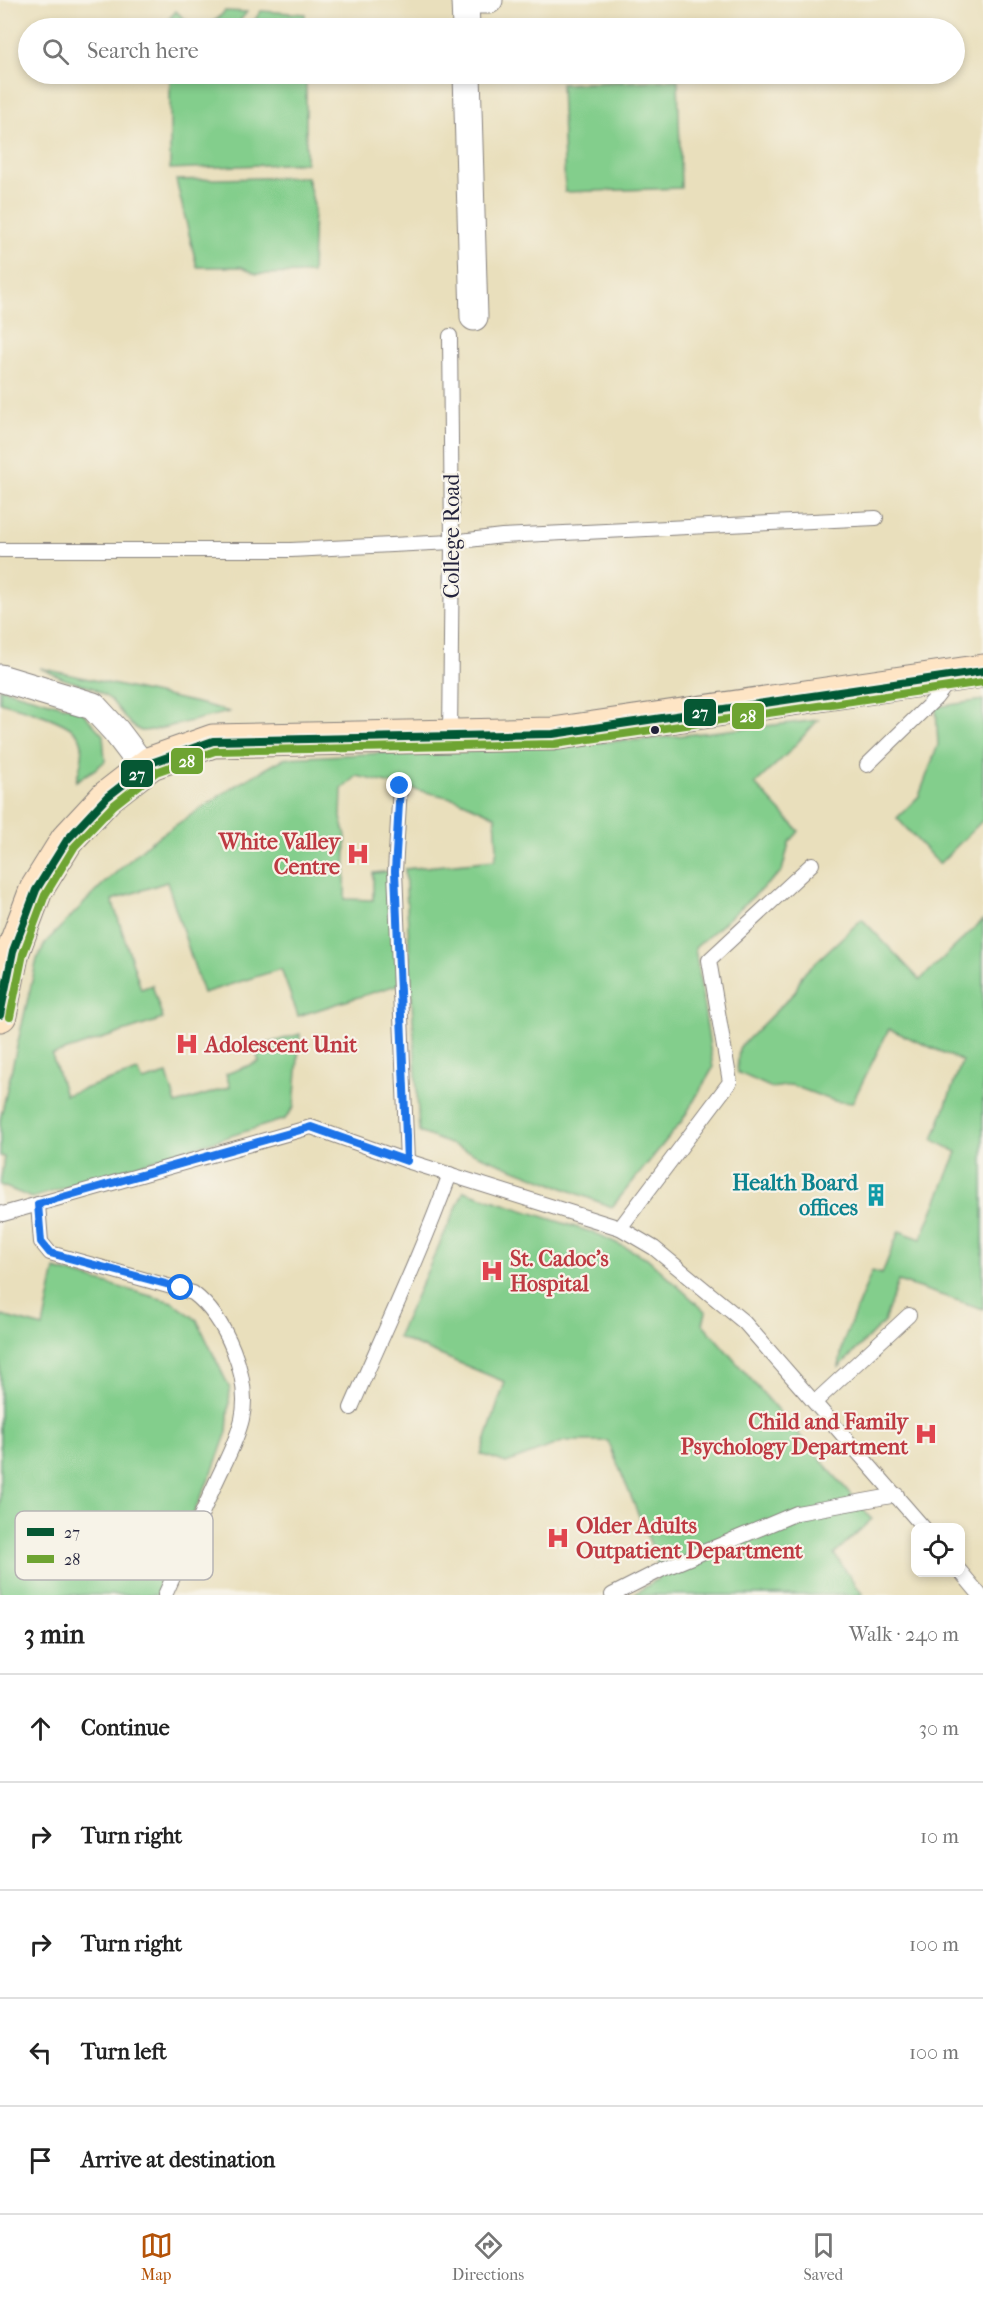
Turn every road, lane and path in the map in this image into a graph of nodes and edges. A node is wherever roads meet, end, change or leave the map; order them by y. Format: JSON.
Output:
{"nodes":[{"id":1,"x":465,"y":0,"type":"edge"},
{"id":2,"x":489,"y":0,"type":"edge"},
{"id":3,"x":466,"y":18,"type":"edge"},
{"id":4,"x":467,"y":84,"type":"edge"},
{"id":5,"x":474,"y":316,"type":"dead end"},
{"id":6,"x":450,"y":336,"type":"dead end"},
{"id":7,"x":876,"y":518,"type":"dead end"},
{"id":8,"x":452,"y":542,"type":"junction"},
{"id":9,"x":0,"y":550,"type":"edge"},
{"id":10,"x":968,"y":673,"type":"edge"},
{"id":11,"x":0,"y":678,"type":"edge"},
{"id":12,"x":450,"y":737,"type":"junction"},
{"id":13,"x":867,"y":765,"type":"dead end"},
{"id":14,"x":144,"y":768,"type":"junction"},
{"id":15,"x":400,"y":786,"type":"dead end"},
{"id":16,"x":812,"y":864,"type":"dead end"},
{"id":17,"x":0,"y":1015,"type":"edge"},
{"id":18,"x":407,"y":1161,"type":"junction"},
{"id":19,"x":450,"y":1174,"type":"junction"},
{"id":20,"x":38,"y":1204,"type":"junction"},
{"id":21,"x":0,"y":1213,"type":"edge"},
{"id":22,"x":620,"y":1228,"type":"junction"},
{"id":23,"x":909,"y":1315,"type":"dead end"},
{"id":24,"x":815,"y":1402,"type":"junction"},
{"id":25,"x":351,"y":1408,"type":"dead end"},
{"id":26,"x":897,"y":1495,"type":"junction"},
{"id":27,"x":203,"y":1511,"type":"edge"},
{"id":28,"x":921,"y":1523,"type":"edge"},
{"id":29,"x":965,"y":1577,"type":"edge"},
{"id":30,"x":172,"y":1580,"type":"edge"},
{"id":31,"x":165,"y":1595,"type":"edge"},
{"id":32,"x":612,"y":1595,"type":"edge"},
{"id":33,"x":980,"y":1595,"type":"edge"}],
"edges":[{"from":1,"to":2,"type":"street"},
{"from":1,"to":3,"type":"street"},
{"from":4,"to":5,"type":"street"},
{"from":6,"to":8,"type":"lane","name":"College Road"},
{"from":7,"to":8,"type":"lane"},
{"from":8,"to":9,"type":"lane"},
{"from":8,"to":12,"type":"lane","name":"College Road"},
{"from":10,"to":12,"type":"street"},
{"from":10,"to":13,"type":"lane"},
{"from":11,"to":14,"type":"street"},
{"from":12,"to":14,"type":"street"},
{"from":14,"to":17,"type":"street"},
{"from":15,"to":18,"type":"lane"},
{"from":16,"to":22,"type":"lane"},
{"from":18,"to":19,"type":"lane"},
{"from":18,"to":20,"type":"lane"},
{"from":19,"to":22,"type":"lane"},
{"from":19,"to":25,"type":"lane"},
{"from":20,"to":21,"type":"lane"},
{"from":20,"to":27,"type":"lane"},
{"from":22,"to":24,"type":"lane"},
{"from":23,"to":24,"type":"lane"},
{"from":24,"to":26,"type":"lane"},
{"from":26,"to":28,"type":"lane"},
{"from":26,"to":32,"type":"lane"},
{"from":29,"to":33,"type":"lane"},
{"from":30,"to":31,"type":"lane"}]}
